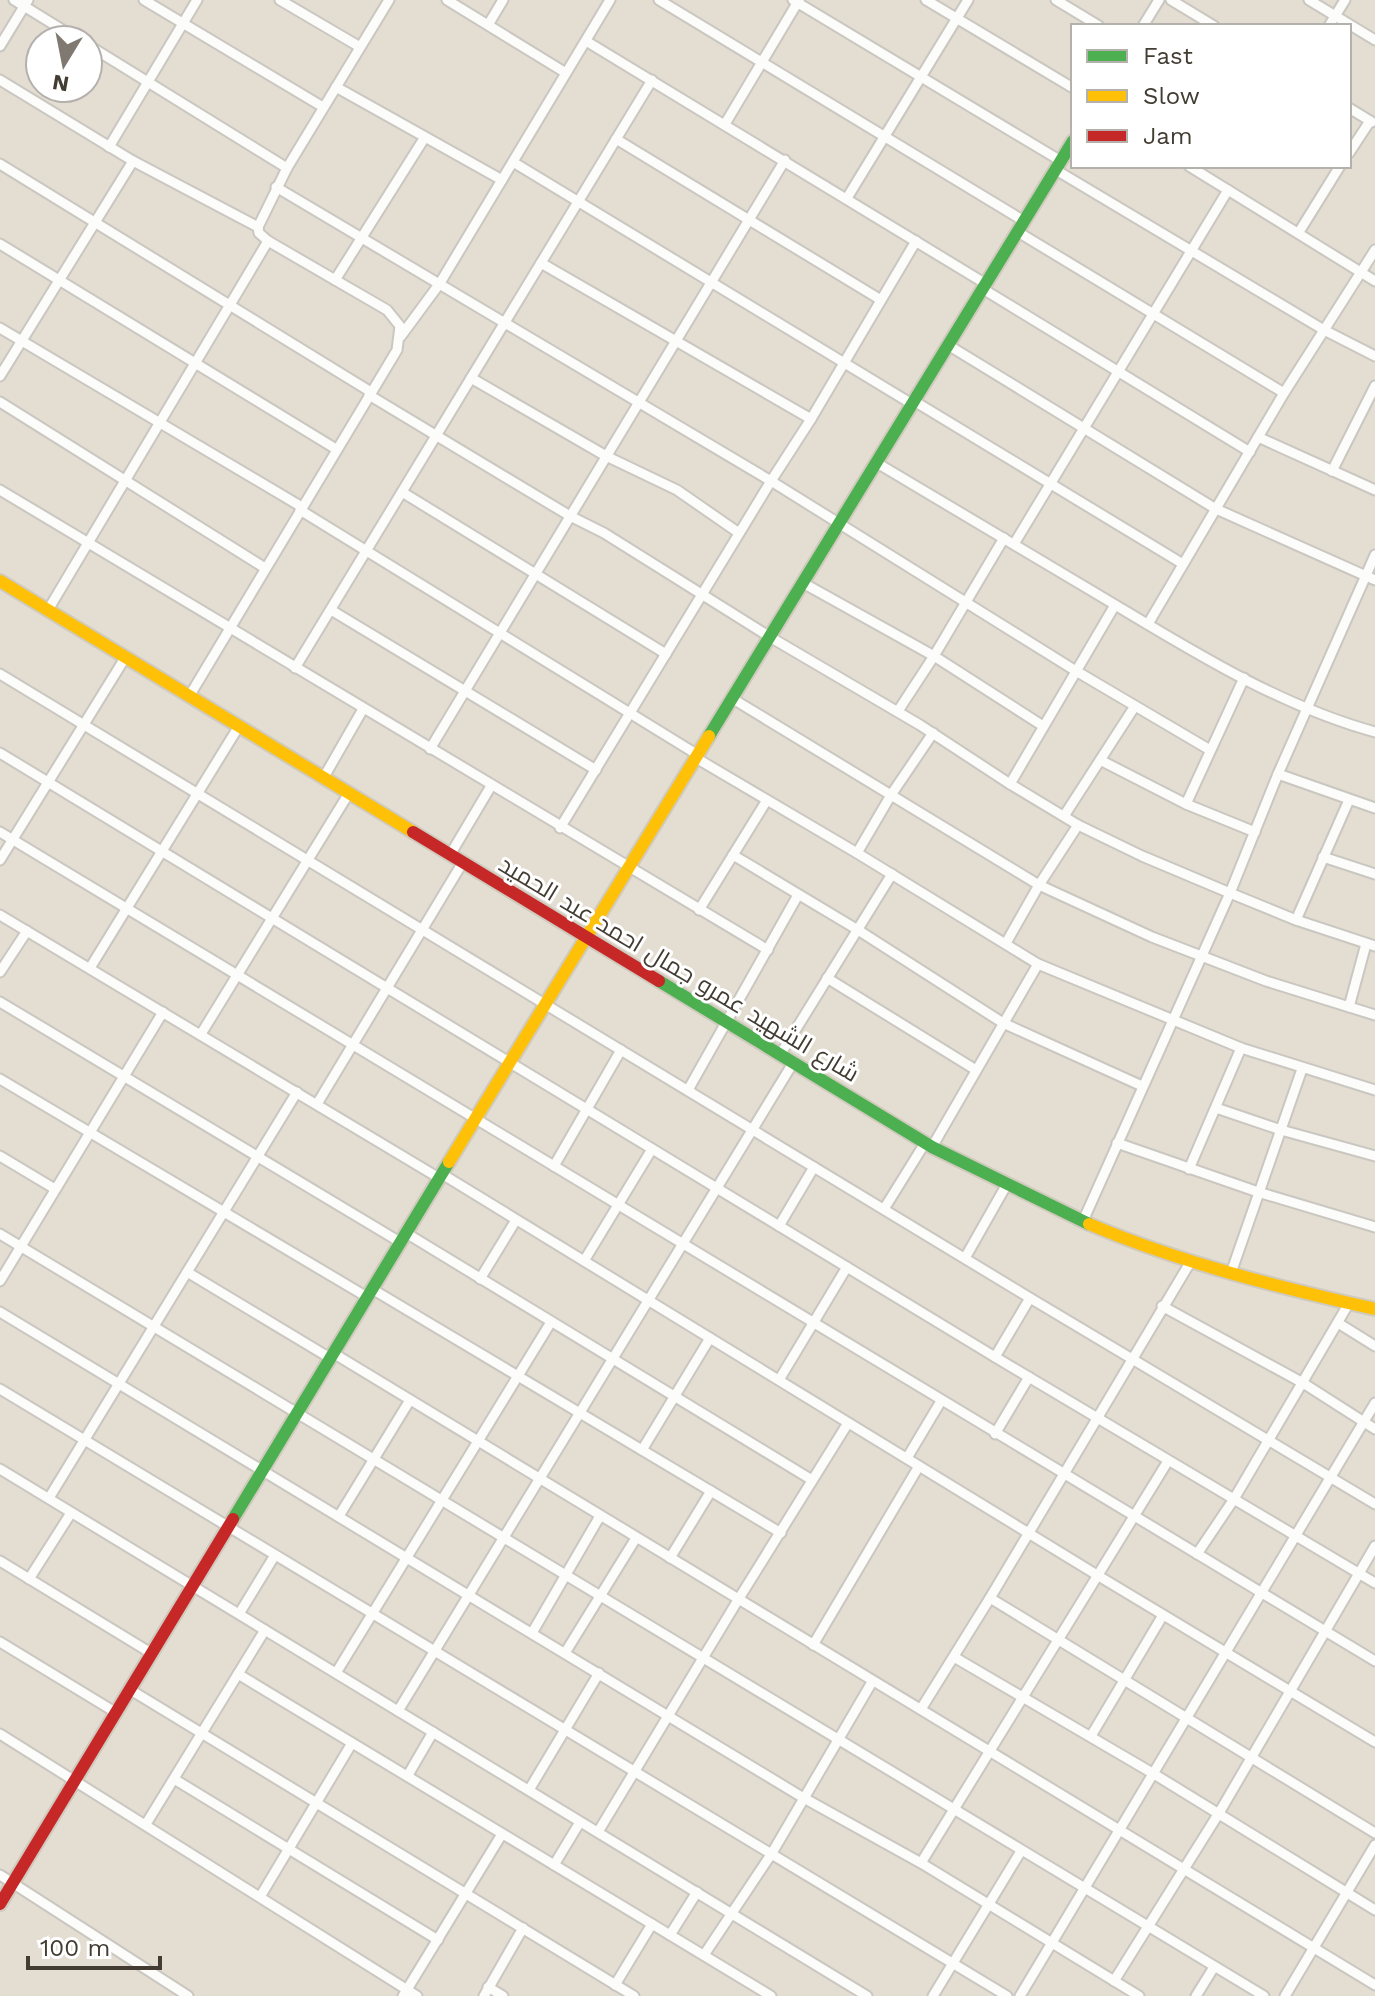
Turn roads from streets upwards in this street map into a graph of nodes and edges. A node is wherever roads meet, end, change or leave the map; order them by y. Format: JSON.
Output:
{"nodes":[{"id":1,"x":14,"y":0,"type":"edge"},
{"id":2,"x":144,"y":0,"type":"edge"},
{"id":3,"x":197,"y":0,"type":"edge"},
{"id":4,"x":280,"y":0,"type":"edge"},
{"id":5,"x":389,"y":0,"type":"edge"},
{"id":6,"x":447,"y":0,"type":"edge"},
{"id":7,"x":503,"y":0,"type":"edge"},
{"id":8,"x":610,"y":0,"type":"edge"},
{"id":9,"x":659,"y":0,"type":"edge"},
{"id":10,"x":926,"y":0,"type":"edge"},
{"id":11,"x":968,"y":0,"type":"edge"},
{"id":12,"x":1056,"y":0,"type":"edge"},
{"id":13,"x":1159,"y":0,"type":"edge"},
{"id":14,"x":1171,"y":0,"type":"edge"},
{"id":15,"x":1309,"y":0,"type":"edge"},
{"id":16,"x":1345,"y":0,"type":"edge"},
{"id":17,"x":796,"y":1,"type":"edge"},
{"id":18,"x":26,"y":3,"type":"edge"},
{"id":19,"x":1336,"y":15,"type":"junction"},
{"id":20,"x":957,"y":19,"type":"junction"},
{"id":21,"x":183,"y":23,"type":"junction"},
{"id":22,"x":56,"y":24,"type":"edge"},
{"id":23,"x":1096,"y":24,"type":"edge"},
{"id":24,"x":1144,"y":24,"type":"edge"},
{"id":25,"x":1211,"y":24,"type":"edge"},
{"id":26,"x":1330,"y":24,"type":"edge"},
{"id":27,"x":1350,"y":24,"type":"edge"},
{"id":28,"x":488,"y":25,"type":"junction"},
{"id":29,"x":1351,"y":25,"type":"edge"},
{"id":30,"x":1375,"y":40,"type":"edge"},
{"id":31,"x":586,"y":41,"type":"junction"},
{"id":32,"x":0,"y":46,"type":"edge"},
{"id":33,"x":360,"y":47,"type":"junction"},
{"id":34,"x":104,"y":55,"type":"edge"},
{"id":35,"x":761,"y":62,"type":"junction"},
{"id":36,"x":566,"y":73,"type":"junction"},
{"id":37,"x":921,"y":77,"type":"junction"},
{"id":38,"x":0,"y":80,"type":"edge"},
{"id":39,"x":652,"y":80,"type":"junction"},
{"id":40,"x":148,"y":82,"type":"junction"},
{"id":41,"x":336,"y":87,"type":"junction"},
{"id":42,"x":1071,"y":87,"type":"edge"},
{"id":43,"x":323,"y":107,"type":"junction"},
{"id":44,"x":1351,"y":109,"type":"edge"},
{"id":45,"x":1372,"y":122,"type":"edge"},
{"id":46,"x":725,"y":124,"type":"junction"},
{"id":47,"x":425,"y":137,"type":"junction"},
{"id":48,"x":885,"y":137,"type":"junction"},
{"id":49,"x":616,"y":139,"type":"junction"},
{"id":50,"x":1071,"y":144,"type":"edge"},
{"id":51,"x":109,"y":147,"type":"junction"},
{"id":52,"x":1351,"y":150,"type":"edge"},
{"id":53,"x":785,"y":160,"type":"junction"},
{"id":54,"x":133,"y":161,"type":"junction"},
{"id":55,"x":513,"y":162,"type":"junction"},
{"id":56,"x":0,"y":164,"type":"edge"},
{"id":57,"x":1058,"y":165,"type":"junction"},
{"id":58,"x":287,"y":168,"type":"junction"},
{"id":59,"x":1192,"y":168,"type":"edge"},
{"id":60,"x":1335,"y":168,"type":"edge"},
{"id":61,"x":502,"y":180,"type":"junction"},
{"id":62,"x":276,"y":187,"type":"junction"},
{"id":63,"x":1228,"y":190,"type":"junction"},
{"id":64,"x":847,"y":198,"type":"junction"},
{"id":65,"x":578,"y":202,"type":"junction"},
{"id":66,"x":749,"y":220,"type":"junction"},
{"id":67,"x":95,"y":223,"type":"junction"},
{"id":68,"x":258,"y":227,"type":"junction"},
{"id":69,"x":1021,"y":227,"type":"junction"},
{"id":70,"x":1299,"y":232,"type":"junction"},
{"id":71,"x":361,"y":238,"type":"junction"},
{"id":72,"x":268,"y":241,"type":"junction"},
{"id":73,"x":916,"y":241,"type":"junction"},
{"id":74,"x":0,"y":244,"type":"edge"},
{"id":75,"x":1375,"y":250,"type":"edge"},
{"id":76,"x":1191,"y":251,"type":"junction"},
{"id":77,"x":541,"y":263,"type":"junction"},
{"id":78,"x":1360,"y":272,"type":"junction"},
{"id":79,"x":59,"y":280,"type":"junction"},
{"id":80,"x":335,"y":280,"type":"junction"},
{"id":81,"x":1375,"y":281,"type":"edge"},
{"id":82,"x":711,"y":282,"type":"junction"},
{"id":83,"x":440,"y":283,"type":"junction"},
{"id":84,"x":984,"y":286,"type":"junction"},
{"id":85,"x":881,"y":300,"type":"junction"},
{"id":86,"x":230,"y":305,"type":"junction"},
{"id":87,"x":1153,"y":314,"type":"junction"},
{"id":88,"x":505,"y":322,"type":"junction"},
{"id":89,"x":0,"y":328,"type":"edge"},
{"id":90,"x":1324,"y":330,"type":"junction"},
{"id":91,"x":401,"y":336,"type":"junction"},
{"id":92,"x":677,"y":340,"type":"junction"},
{"id":93,"x":22,"y":341,"type":"junction"},
{"id":94,"x":948,"y":345,"type":"junction"},
{"id":95,"x":1375,"y":356,"type":"edge"},
{"id":96,"x":843,"y":362,"type":"junction"},
{"id":97,"x":195,"y":363,"type":"junction"},
{"id":98,"x":1118,"y":372,"type":"junction"},
{"id":99,"x":0,"y":376,"type":"edge"},
{"id":100,"x":471,"y":378,"type":"junction"},
{"id":101,"x":1375,"y":386,"type":"edge"},
{"id":102,"x":1284,"y":393,"type":"junction"},
{"id":103,"x":370,"y":394,"type":"junction"},
{"id":104,"x":0,"y":402,"type":"edge"},
{"id":105,"x":639,"y":402,"type":"junction"},
{"id":106,"x":913,"y":402,"type":"junction"},
{"id":107,"x":811,"y":419,"type":"junction"},
{"id":108,"x":160,"y":423,"type":"junction"},
{"id":109,"x":1085,"y":427,"type":"junction"},
{"id":110,"x":436,"y":436,"type":"junction"},
{"id":111,"x":1258,"y":437,"type":"junction"},
{"id":112,"x":336,"y":449,"type":"junction"},
{"id":113,"x":1250,"y":452,"type":"junction"},
{"id":114,"x":606,"y":456,"type":"junction"},
{"id":115,"x":877,"y":463,"type":"junction"},
{"id":116,"x":1332,"y":471,"type":"junction"},
{"id":117,"x":125,"y":480,"type":"junction"},
{"id":118,"x":771,"y":481,"type":"junction"},
{"id":119,"x":1050,"y":483,"type":"junction"},
{"id":120,"x":0,"y":490,"type":"edge"},
{"id":121,"x":1375,"y":490,"type":"edge"},
{"id":122,"x":402,"y":492,"type":"junction"},
{"id":123,"x":301,"y":509,"type":"junction"},
{"id":124,"x":1216,"y":509,"type":"junction"},
{"id":125,"x":570,"y":516,"type":"junction"},
{"id":126,"x":840,"y":523,"type":"junction"},
{"id":127,"x":739,"y":533,"type":"junction"},
{"id":128,"x":1004,"y":538,"type":"junction"},
{"id":129,"x":88,"y":543,"type":"junction"},
{"id":130,"x":1014,"y":544,"type":"junction"},
{"id":131,"x":366,"y":551,"type":"junction"},
{"id":132,"x":1375,"y":555,"type":"edge"},
{"id":133,"x":1183,"y":564,"type":"junction"},
{"id":134,"x":265,"y":568,"type":"junction"},
{"id":135,"x":536,"y":574,"type":"junction"},
{"id":136,"x":1370,"y":578,"type":"edge"},
{"id":137,"x":803,"y":583,"type":"junction"},
{"id":138,"x":2,"y":585,"type":"edge"},
{"id":139,"x":702,"y":595,"type":"junction"},
{"id":140,"x":967,"y":603,"type":"junction"},
{"id":141,"x":1115,"y":605,"type":"junction"},
{"id":142,"x":48,"y":610,"type":"junction"},
{"id":143,"x":331,"y":610,"type":"junction"},
{"id":144,"x":1148,"y":624,"type":"junction"},
{"id":145,"x":229,"y":629,"type":"junction"},
{"id":146,"x":500,"y":634,"type":"junction"},
{"id":147,"x":770,"y":637,"type":"junction"},
{"id":148,"x":666,"y":654,"type":"junction"},
{"id":149,"x":934,"y":656,"type":"junction"},
{"id":150,"x":125,"y":658,"type":"junction"},
{"id":151,"x":295,"y":668,"type":"junction"},
{"id":152,"x":1076,"y":671,"type":"junction"},
{"id":153,"x":0,"y":674,"type":"edge"},
{"id":154,"x":1244,"y":678,"type":"junction"},
{"id":155,"x":465,"y":691,"type":"junction"},
{"id":156,"x":190,"y":695,"type":"junction"},
{"id":157,"x":733,"y":699,"type":"junction"},
{"id":158,"x":1135,"y":706,"type":"junction"},
{"id":159,"x":363,"y":709,"type":"junction"},
{"id":160,"x":1306,"y":710,"type":"junction"},
{"id":161,"x":898,"y":711,"type":"junction"},
{"id":162,"x":630,"y":714,"type":"junction"},
{"id":163,"x":85,"y":726,"type":"junction"},
{"id":164,"x":239,"y":726,"type":"junction"},
{"id":165,"x":1043,"y":726,"type":"junction"},
{"id":166,"x":1375,"y":732,"type":"edge"},
{"id":167,"x":933,"y":733,"type":"junction"},
{"id":168,"x":430,"y":749,"type":"junction"},
{"id":169,"x":1210,"y":750,"type":"junction"},
{"id":170,"x":0,"y":753,"type":"edge"},
{"id":171,"x":697,"y":757,"type":"junction"},
{"id":172,"x":1102,"y":761,"type":"junction"},
{"id":173,"x":596,"y":770,"type":"junction"},
{"id":174,"x":1278,"y":774,"type":"junction"},
{"id":175,"x":324,"y":777,"type":"junction"},
{"id":176,"x":47,"y":782,"type":"junction"},
{"id":177,"x":1010,"y":784,"type":"junction"},
{"id":178,"x":491,"y":786,"type":"junction"},
{"id":179,"x":198,"y":793,"type":"junction"},
{"id":180,"x":349,"y":793,"type":"junction"},
{"id":181,"x":891,"y":795,"type":"junction"},
{"id":182,"x":767,"y":800,"type":"junction"},
{"id":183,"x":1349,"y":800,"type":"junction"},
{"id":184,"x":1186,"y":804,"type":"junction"},
{"id":185,"x":1375,"y":808,"type":"edge"},
{"id":186,"x":1064,"y":816,"type":"junction"},
{"id":187,"x":1078,"y":825,"type":"junction"},
{"id":188,"x":560,"y":828,"type":"junction"},
{"id":189,"x":0,"y":832,"type":"edge"},
{"id":190,"x":1255,"y":832,"type":"junction"},
{"id":191,"x":13,"y":839,"type":"junction"},
{"id":192,"x":162,"y":851,"type":"junction"},
{"id":193,"x":857,"y":853,"type":"junction"},
{"id":194,"x":450,"y":855,"type":"junction"},
{"id":195,"x":733,"y":855,"type":"junction"},
{"id":196,"x":1323,"y":857,"type":"junction"},
{"id":197,"x":0,"y":860,"type":"edge"},
{"id":198,"x":307,"y":860,"type":"junction"},
{"id":199,"x":463,"y":862,"type":"junction"},
{"id":200,"x":629,"y":868,"type":"junction"},
{"id":201,"x":892,"y":874,"type":"junction"},
{"id":202,"x":1375,"y":874,"type":"edge"},
{"id":203,"x":1039,"y":885,"type":"junction"},
{"id":204,"x":1230,"y":893,"type":"junction"},
{"id":205,"x":798,"y":895,"type":"junction"},
{"id":206,"x":126,"y":908,"type":"junction"},
{"id":207,"x":699,"y":910,"type":"junction"},
{"id":208,"x":0,"y":915,"type":"edge"},
{"id":209,"x":272,"y":918,"type":"junction"},
{"id":210,"x":1296,"y":920,"type":"junction"},
{"id":211,"x":858,"y":930,"type":"junction"},
{"id":212,"x":27,"y":931,"type":"junction"},
{"id":213,"x":424,"y":931,"type":"junction"},
{"id":214,"x":586,"y":938,"type":"junction"},
{"id":215,"x":1006,"y":943,"type":"junction"},
{"id":216,"x":1370,"y":945,"type":"edge"},
{"id":217,"x":768,"y":950,"type":"junction"},
{"id":218,"x":1203,"y":956,"type":"junction"},
{"id":219,"x":1038,"y":964,"type":"junction"},
{"id":220,"x":90,"y":968,"type":"junction"},
{"id":221,"x":0,"y":972,"type":"edge"},
{"id":222,"x":237,"y":975,"type":"junction"},
{"id":223,"x":827,"y":978,"type":"junction"},
{"id":224,"x":387,"y":988,"type":"junction"},
{"id":225,"x":0,"y":1002,"type":"edge"},
{"id":226,"x":545,"y":1004,"type":"junction"},
{"id":227,"x":1349,"y":1007,"type":"junction"},
{"id":228,"x":163,"y":1012,"type":"junction"},
{"id":229,"x":1375,"y":1015,"type":"edge"},
{"id":230,"x":1172,"y":1021,"type":"junction"},
{"id":231,"x":727,"y":1023,"type":"junction"},
{"id":232,"x":1003,"y":1023,"type":"junction"},
{"id":233,"x":201,"y":1034,"type":"junction"},
{"id":234,"x":352,"y":1045,"type":"junction"},
{"id":235,"x":1241,"y":1048,"type":"junction"},
{"id":236,"x":621,"y":1050,"type":"junction"},
{"id":237,"x":780,"y":1055,"type":"junction"},
{"id":238,"x":510,"y":1062,"type":"junction"},
{"id":239,"x":793,"y":1063,"type":"junction"},
{"id":240,"x":1302,"y":1069,"type":"junction"},
{"id":241,"x":976,"y":1070,"type":"junction"},
{"id":242,"x":124,"y":1076,"type":"junction"},
{"id":243,"x":0,"y":1079,"type":"edge"},
{"id":244,"x":1142,"y":1086,"type":"junction"},
{"id":245,"x":1374,"y":1087,"type":"edge"},
{"id":246,"x":688,"y":1090,"type":"junction"},
{"id":247,"x":297,"y":1092,"type":"junction"},
{"id":248,"x":317,"y":1104,"type":"junction"},
{"id":249,"x":1216,"y":1108,"type":"junction"},
{"id":250,"x":587,"y":1109,"type":"junction"},
{"id":251,"x":475,"y":1120,"type":"junction"},
{"id":252,"x":752,"y":1129,"type":"junction"},
{"id":253,"x":1281,"y":1130,"type":"junction"},
{"id":254,"x":90,"y":1132,"type":"junction"},
{"id":255,"x":1117,"y":1143,"type":"junction"},
{"id":256,"x":928,"y":1145,"type":"junction"},
{"id":257,"x":652,"y":1149,"type":"junction"},
{"id":258,"x":0,"y":1156,"type":"edge"},
{"id":259,"x":1375,"y":1156,"type":"edge"},
{"id":260,"x":257,"y":1157,"type":"junction"},
{"id":261,"x":554,"y":1166,"type":"junction"},
{"id":262,"x":814,"y":1167,"type":"junction"},
{"id":263,"x":1189,"y":1169,"type":"junction"},
{"id":264,"x":440,"y":1176,"type":"junction"},
{"id":265,"x":1007,"y":1184,"type":"junction"},
{"id":266,"x":716,"y":1188,"type":"junction"},
{"id":267,"x":55,"y":1189,"type":"junction"},
{"id":268,"x":1258,"y":1192,"type":"junction"},
{"id":269,"x":618,"y":1204,"type":"junction"},
{"id":270,"x":884,"y":1209,"type":"junction"},
{"id":271,"x":224,"y":1212,"type":"junction"},
{"id":272,"x":516,"y":1220,"type":"junction"},
{"id":273,"x":1083,"y":1221,"type":"junction"},
{"id":274,"x":779,"y":1226,"type":"junction"},
{"id":275,"x":1375,"y":1227,"type":"edge"},
{"id":276,"x":0,"y":1234,"type":"edge"},
{"id":277,"x":403,"y":1238,"type":"junction"},
{"id":278,"x":682,"y":1243,"type":"junction"},
{"id":279,"x":21,"y":1247,"type":"junction"},
{"id":280,"x":965,"y":1258,"type":"junction"},
{"id":281,"x":584,"y":1261,"type":"junction"},
{"id":282,"x":1191,"y":1261,"type":"junction"},
{"id":283,"x":847,"y":1267,"type":"junction"},
{"id":284,"x":187,"y":1272,"type":"junction"},
{"id":285,"x":1231,"y":1273,"type":"junction"},
{"id":286,"x":480,"y":1279,"type":"junction"},
{"id":287,"x":0,"y":1281,"type":"edge"},
{"id":288,"x":370,"y":1293,"type":"junction"},
{"id":289,"x":1030,"y":1298,"type":"junction"},
{"id":290,"x":648,"y":1300,"type":"junction"},
{"id":291,"x":1349,"y":1303,"type":"junction"},
{"id":292,"x":1162,"y":1306,"type":"junction"},
{"id":293,"x":1375,"y":1309,"type":"edge"},
{"id":294,"x":0,"y":1312,"type":"edge"},
{"id":295,"x":551,"y":1322,"type":"junction"},
{"id":296,"x":813,"y":1323,"type":"junction"},
{"id":297,"x":1338,"y":1323,"type":"junction"},
{"id":298,"x":153,"y":1327,"type":"junction"},
{"id":299,"x":710,"y":1338,"type":"junction"},
{"id":300,"x":1375,"y":1346,"type":"edge"},
{"id":301,"x":332,"y":1355,"type":"junction"},
{"id":302,"x":995,"y":1357,"type":"junction"},
{"id":303,"x":612,"y":1359,"type":"junction"},
{"id":304,"x":1132,"y":1359,"type":"junction"},
{"id":305,"x":518,"y":1376,"type":"junction"},
{"id":306,"x":1029,"y":1377,"type":"junction"},
{"id":307,"x":779,"y":1380,"type":"junction"},
{"id":308,"x":119,"y":1383,"type":"junction"},
{"id":309,"x":1303,"y":1383,"type":"junction"},
{"id":310,"x":0,"y":1389,"type":"edge"},
{"id":311,"x":675,"y":1397,"type":"junction"},
{"id":312,"x":410,"y":1400,"type":"junction"},
{"id":313,"x":941,"y":1401,"type":"junction"},
{"id":314,"x":1375,"y":1403,"type":"edge"},
{"id":315,"x":579,"y":1412,"type":"junction"},
{"id":316,"x":297,"y":1413,"type":"junction"},
{"id":317,"x":1097,"y":1418,"type":"junction"},
{"id":318,"x":1364,"y":1422,"type":"junction"},
{"id":319,"x":848,"y":1423,"type":"junction"},
{"id":320,"x":1375,"y":1429,"type":"edge"},
{"id":321,"x":995,"y":1434,"type":"junction"},
{"id":322,"x":84,"y":1440,"type":"junction"},
{"id":323,"x":1268,"y":1440,"type":"junction"},
{"id":324,"x":478,"y":1441,"type":"junction"},
{"id":325,"x":642,"y":1450,"type":"junction"},
{"id":326,"x":907,"y":1458,"type":"junction"},
{"id":327,"x":374,"y":1460,"type":"junction"},
{"id":328,"x":1168,"y":1461,"type":"junction"},
{"id":329,"x":919,"y":1466,"type":"junction"},
{"id":330,"x":0,"y":1469,"type":"edge"},
{"id":331,"x":262,"y":1470,"type":"junction"},
{"id":332,"x":1064,"y":1473,"type":"junction"},
{"id":333,"x":1331,"y":1477,"type":"junction"},
{"id":334,"x":539,"y":1478,"type":"junction"},
{"id":335,"x":812,"y":1480,"type":"junction"},
{"id":336,"x":711,"y":1491,"type":"junction"},
{"id":337,"x":49,"y":1498,"type":"junction"},
{"id":338,"x":1234,"y":1499,"type":"junction"},
{"id":339,"x":440,"y":1500,"type":"junction"},
{"id":340,"x":1375,"y":1504,"type":"edge"},
{"id":341,"x":71,"y":1513,"type":"junction"},
{"id":342,"x":1135,"y":1515,"type":"junction"},
{"id":343,"x":339,"y":1516,"type":"junction"},
{"id":344,"x":600,"y":1516,"type":"junction"},
{"id":345,"x":228,"y":1526,"type":"junction"},
{"id":346,"x":781,"y":1533,"type":"junction"},
{"id":347,"x":1029,"y":1533,"type":"junction"},
{"id":348,"x":1296,"y":1535,"type":"junction"},
{"id":349,"x":503,"y":1538,"type":"junction"},
{"id":350,"x":636,"y":1538,"type":"junction"},
{"id":351,"x":1375,"y":1546,"type":"edge"},
{"id":352,"x":1197,"y":1554,"type":"junction"},
{"id":353,"x":275,"y":1555,"type":"junction"},
{"id":354,"x":406,"y":1557,"type":"junction"},
{"id":355,"x":670,"y":1558,"type":"junction"},
{"id":356,"x":0,"y":1561,"type":"edge"},
{"id":357,"x":1359,"y":1573,"type":"junction"},
{"id":358,"x":1097,"y":1575,"type":"junction"},
{"id":359,"x":566,"y":1576,"type":"junction"},
{"id":360,"x":29,"y":1579,"type":"junction"},
{"id":361,"x":1375,"y":1583,"type":"edge"},
{"id":362,"x":192,"y":1586,"type":"junction"},
{"id":363,"x":1261,"y":1592,"type":"junction"},
{"id":364,"x":468,"y":1595,"type":"junction"},
{"id":365,"x":600,"y":1596,"type":"junction"},
{"id":366,"x":990,"y":1598,"type":"junction"},
{"id":367,"x":738,"y":1600,"type":"junction"},
{"id":368,"x":239,"y":1614,"type":"junction"},
{"id":369,"x":372,"y":1614,"type":"junction"},
{"id":370,"x":1163,"y":1615,"type":"junction"},
{"id":371,"x":265,"y":1630,"type":"junction"},
{"id":372,"x":1324,"y":1631,"type":"junction"},
{"id":373,"x":532,"y":1633,"type":"junction"},
{"id":374,"x":1059,"y":1640,"type":"junction"},
{"id":375,"x":0,"y":1642,"type":"edge"},
{"id":376,"x":813,"y":1645,"type":"junction"},
{"id":377,"x":434,"y":1651,"type":"junction"},
{"id":378,"x":1225,"y":1651,"type":"junction"},
{"id":379,"x":151,"y":1653,"type":"junction"},
{"id":380,"x":565,"y":1653,"type":"junction"},
{"id":381,"x":954,"y":1657,"type":"junction"},
{"id":382,"x":702,"y":1658,"type":"junction"},
{"id":383,"x":1375,"y":1661,"type":"edge"},
{"id":384,"x":336,"y":1673,"type":"junction"},
{"id":385,"x":599,"y":1673,"type":"junction"},
{"id":386,"x":238,"y":1674,"type":"junction"},
{"id":387,"x":1125,"y":1681,"type":"junction"},
{"id":388,"x":872,"y":1682,"type":"junction"},
{"id":389,"x":129,"y":1689,"type":"junction"},
{"id":390,"x":1289,"y":1689,"type":"junction"},
{"id":391,"x":1023,"y":1696,"type":"junction"},
{"id":392,"x":921,"y":1709,"type":"junction"},
{"id":393,"x":398,"y":1711,"type":"junction"},
{"id":394,"x":115,"y":1712,"type":"junction"},
{"id":395,"x":668,"y":1716,"type":"junction"},
{"id":396,"x":1187,"y":1718,"type":"junction"},
{"id":397,"x":565,"y":1731,"type":"junction"},
{"id":398,"x":433,"y":1732,"type":"junction"},
{"id":399,"x":0,"y":1734,"type":"edge"},
{"id":400,"x":201,"y":1734,"type":"junction"},
{"id":401,"x":1091,"y":1736,"type":"junction"},
{"id":402,"x":837,"y":1740,"type":"junction"},
{"id":403,"x":1375,"y":1742,"type":"edge"},
{"id":404,"x":352,"y":1743,"type":"junction"},
{"id":405,"x":989,"y":1750,"type":"junction"},
{"id":406,"x":1251,"y":1755,"type":"junction"},
{"id":407,"x":634,"y":1772,"type":"junction"},
{"id":408,"x":1154,"y":1774,"type":"junction"},
{"id":409,"x":408,"y":1775,"type":"junction"},
{"id":410,"x":74,"y":1779,"type":"junction"},
{"id":411,"x":174,"y":1779,"type":"junction"},
{"id":412,"x":529,"y":1790,"type":"junction"},
{"id":413,"x":802,"y":1797,"type":"junction"},
{"id":414,"x":316,"y":1803,"type":"junction"},
{"id":415,"x":954,"y":1810,"type":"junction"},
{"id":416,"x":1219,"y":1813,"type":"junction"},
{"id":417,"x":580,"y":1822,"type":"junction"},
{"id":418,"x":146,"y":1824,"type":"junction"},
{"id":419,"x":1120,"y":1831,"type":"junction"},
{"id":420,"x":598,"y":1832,"type":"junction"},
{"id":421,"x":1375,"y":1833,"type":"edge"},
{"id":422,"x":502,"y":1834,"type":"junction"},
{"id":423,"x":1375,"y":1845,"type":"edge"},
{"id":424,"x":288,"y":1850,"type":"junction"},
{"id":425,"x":1021,"y":1851,"type":"junction"},
{"id":426,"x":772,"y":1853,"type":"junction"},
{"id":427,"x":921,"y":1863,"type":"junction"},
{"id":428,"x":554,"y":1865,"type":"junction"},
{"id":429,"x":1182,"y":1870,"type":"junction"},
{"id":430,"x":0,"y":1875,"type":"edge"},
{"id":431,"x":12,"y":1882,"type":"junction"},
{"id":432,"x":1084,"y":1889,"type":"junction"},
{"id":433,"x":697,"y":1892,"type":"junction"},
{"id":434,"x":1347,"y":1894,"type":"junction"},
{"id":435,"x":467,"y":1895,"type":"junction"},
{"id":436,"x":260,"y":1897,"type":"junction"},
{"id":437,"x":0,"y":1904,"type":"edge"},
{"id":438,"x":988,"y":1904,"type":"junction"},
{"id":439,"x":1375,"y":1910,"type":"edge"},
{"id":440,"x":732,"y":1914,"type":"junction"},
{"id":441,"x":652,"y":1924,"type":"junction"},
{"id":442,"x":1147,"y":1927,"type":"junction"},
{"id":443,"x":523,"y":1928,"type":"junction"},
{"id":444,"x":670,"y":1935,"type":"junction"},
{"id":445,"x":438,"y":1940,"type":"junction"},
{"id":446,"x":1052,"y":1944,"type":"junction"},
{"id":447,"x":1314,"y":1949,"type":"junction"},
{"id":448,"x":704,"y":1955,"type":"junction"},
{"id":449,"x":953,"y":1964,"type":"junction"},
{"id":450,"x":1214,"y":1967,"type":"junction"},
{"id":451,"x":1114,"y":1981,"type":"junction"},
{"id":452,"x":615,"y":1985,"type":"junction"},
{"id":453,"x":1375,"y":1985,"type":"edge"},
{"id":454,"x":486,"y":1992,"type":"edge"},
{"id":455,"x":405,"y":1993,"type":"edge"},
{"id":456,"x":769,"y":1995,"type":"edge"},
{"id":457,"x":188,"y":1996,"type":"edge"},
{"id":458,"x":417,"y":1996,"type":"edge"},
{"id":459,"x":503,"y":1996,"type":"edge"},
{"id":460,"x":634,"y":1996,"type":"edge"},
{"id":461,"x":867,"y":1996,"type":"edge"},
{"id":462,"x":933,"y":1996,"type":"edge"},
{"id":463,"x":1007,"y":1996,"type":"edge"},
{"id":464,"x":1020,"y":1996,"type":"edge"},
{"id":465,"x":1139,"y":1996,"type":"edge"},
{"id":466,"x":1196,"y":1996,"type":"edge"},
{"id":467,"x":1264,"y":1996,"type":"edge"},
{"id":468,"x":1285,"y":1996,"type":"edge"}],
"edges":[{"from":1,"to":18,"type":"street"},
{"from":2,"to":21,"type":"street"},
{"from":3,"to":21,"type":"street"},
{"from":4,"to":33,"type":"street"},
{"from":5,"to":33,"type":"street"},
{"from":6,"to":28,"type":"street"},
{"from":7,"to":28,"type":"street"},
{"from":8,"to":31,"type":"street"},
{"from":9,"to":35,"type":"street"},
{"from":10,"to":20,"type":"street"},
{"from":11,"to":20,"type":"street"},
{"from":12,"to":23,"type":"street"},
{"from":13,"to":24,"type":"street"},
{"from":14,"to":25,"type":"street"},
{"from":15,"to":19,"type":"street"},
{"from":16,"to":19,"type":"street"},
{"from":17,"to":35,"type":"street"},
{"from":17,"to":37,"type":"street"},
{"from":18,"to":22,"type":"street"},
{"from":18,"to":32,"type":"street"},
{"from":19,"to":26,"type":"street"},
{"from":19,"to":27,"type":"street"},
{"from":20,"to":37,"type":"street"},
{"from":20,"to":42,"type":"street"},
{"from":21,"to":40,"type":"street"},
{"from":21,"to":43,"type":"street"},
{"from":28,"to":36,"type":"street"},
{"from":29,"to":30,"type":"street"},
{"from":31,"to":36,"type":"street"},
{"from":31,"to":39,"type":"street"},
{"from":33,"to":41,"type":"street"},
{"from":34,"to":40,"type":"street"},
{"from":35,"to":46,"type":"street"},
{"from":35,"to":48,"type":"street"},
{"from":36,"to":55,"type":"street"},
{"from":37,"to":48,"type":"street"},
{"from":37,"to":57,"type":"street"},
{"from":38,"to":51,"type":"street"},
{"from":39,"to":46,"type":"street"},
{"from":39,"to":49,"type":"street"},
{"from":40,"to":51,"type":"street"},
{"from":40,"to":58,"type":"street"},
{"from":41,"to":43,"type":"street"},
{"from":41,"to":47,"type":"street"},
{"from":43,"to":58,"type":"street"},
{"from":44,"to":45,"type":"street"},
{"from":45,"to":52,"type":"street"},
{"from":46,"to":53,"type":"street"},
{"from":47,"to":61,"type":"street"},
{"from":47,"to":71,"type":"street"},
{"from":48,"to":64,"type":"street"},
{"from":48,"to":69,"type":"street"},
{"from":49,"to":65,"type":"street"},
{"from":49,"to":66,"type":"street"},
{"from":50,"to":57,"type":"street"},
{"from":51,"to":54,"type":"street"},
{"from":53,"to":64,"type":"street"},
{"from":53,"to":66,"type":"street"},
{"from":54,"to":67,"type":"street"},
{"from":54,"to":68,"type":"street"},
{"from":55,"to":61,"type":"street"},
{"from":55,"to":65,"type":"street"},
{"from":56,"to":67,"type":"street"},
{"from":57,"to":69,"type":"street"},
{"from":57,"to":76,"type":"street"},
{"from":58,"to":62,"type":"street"},
{"from":59,"to":63,"type":"street"},
{"from":60,"to":70,"type":"street"},
{"from":61,"to":83,"type":"street"},
{"from":62,"to":68,"type":"street"},
{"from":62,"to":71,"type":"street"},
{"from":63,"to":70,"type":"street"},
{"from":63,"to":76,"type":"street"},
{"from":64,"to":73,"type":"street"},
{"from":65,"to":77,"type":"street"},
{"from":65,"to":82,"type":"street"},
{"from":66,"to":82,"type":"street"},
{"from":66,"to":85,"type":"street"},
{"from":67,"to":79,"type":"street"},
{"from":67,"to":86,"type":"street"},
{"from":68,"to":72,"type":"street"},
{"from":69,"to":84,"type":"street"},
{"from":69,"to":87,"type":"street"},
{"from":70,"to":78,"type":"street"},
{"from":71,"to":80,"type":"street"},
{"from":71,"to":83,"type":"street"},
{"from":72,"to":80,"type":"street"},
{"from":72,"to":86,"type":"street"},
{"from":73,"to":84,"type":"street"},
{"from":73,"to":85,"type":"street"},
{"from":74,"to":79,"type":"street"},
{"from":75,"to":78,"type":"street"},
{"from":76,"to":87,"type":"street"},
{"from":76,"to":90,"type":"street"},
{"from":77,"to":88,"type":"street"},
{"from":77,"to":92,"type":"street"},
{"from":78,"to":81,"type":"street"},
{"from":78,"to":90,"type":"street"},
{"from":79,"to":93,"type":"street"},
{"from":79,"to":97,"type":"street"},
{"from":80,"to":91,"type":"street"},
{"from":82,"to":92,"type":"street"},
{"from":82,"to":96,"type":"street"},
{"from":83,"to":88,"type":"street"},
{"from":83,"to":91,"type":"street"},
{"from":84,"to":94,"type":"street"},
{"from":84,"to":98,"type":"street"},
{"from":85,"to":96,"type":"street"},
{"from":86,"to":97,"type":"street"},
{"from":86,"to":103,"type":"street"},
{"from":87,"to":98,"type":"street"},
{"from":87,"to":102,"type":"street"},
{"from":88,"to":100,"type":"street"},
{"from":88,"to":105,"type":"street"},
{"from":89,"to":93,"type":"street"},
{"from":90,"to":95,"type":"street"},
{"from":90,"to":102,"type":"street"},
{"from":91,"to":103,"type":"street"},
{"from":92,"to":105,"type":"street"},
{"from":92,"to":107,"type":"street"},
{"from":93,"to":99,"type":"street"},
{"from":93,"to":108,"type":"street"},
{"from":94,"to":106,"type":"street"},
{"from":94,"to":109,"type":"street"},
{"from":96,"to":106,"type":"street"},
{"from":96,"to":107,"type":"street"},
{"from":97,"to":108,"type":"street"},
{"from":97,"to":112,"type":"street"},
{"from":98,"to":109,"type":"street"},
{"from":98,"to":113,"type":"street"},
{"from":100,"to":110,"type":"street"},
{"from":100,"to":114,"type":"street"},
{"from":101,"to":116,"type":"street"},
{"from":102,"to":111,"type":"street"},
{"from":103,"to":110,"type":"street"},
{"from":103,"to":112,"type":"street"},
{"from":104,"to":117,"type":"street"},
{"from":105,"to":114,"type":"street"},
{"from":105,"to":118,"type":"street"},
{"from":106,"to":115,"type":"street"},
{"from":106,"to":119,"type":"street"},
{"from":107,"to":118,"type":"street"},
{"from":108,"to":117,"type":"street"},
{"from":108,"to":123,"type":"street"},
{"from":109,"to":119,"type":"street"},
{"from":109,"to":124,"type":"street"},
{"from":110,"to":122,"type":"street"},
{"from":110,"to":125,"type":"street"},
{"from":111,"to":113,"type":"street"},
{"from":111,"to":116,"type":"street"},
{"from":112,"to":123,"type":"street"},
{"from":113,"to":124,"type":"street"},
{"from":114,"to":125,"type":"street"},
{"from":114,"to":127,"type":"street"},
{"from":115,"to":126,"type":"street"},
{"from":115,"to":128,"type":"street"},
{"from":116,"to":121,"type":"street"},
{"from":117,"to":129,"type":"street"},
{"from":117,"to":134,"type":"street"},
{"from":118,"to":126,"type":"street"},
{"from":118,"to":127,"type":"street"},
{"from":119,"to":130,"type":"street"},
{"from":119,"to":133,"type":"street"},
{"from":120,"to":129,"type":"street"},
{"from":122,"to":131,"type":"street"},
{"from":122,"to":135,"type":"street"},
{"from":123,"to":131,"type":"street"},
{"from":123,"to":134,"type":"street"},
{"from":124,"to":133,"type":"street"},
{"from":124,"to":136,"type":"street"},
{"from":125,"to":135,"type":"street"},
{"from":125,"to":139,"type":"street"},
{"from":126,"to":137,"type":"street"},
{"from":126,"to":140,"type":"street"},
{"from":127,"to":139,"type":"street"},
{"from":128,"to":130,"type":"street"},
{"from":128,"to":140,"type":"street"},
{"from":129,"to":142,"type":"street"},
{"from":129,"to":145,"type":"street"},
{"from":130,"to":141,"type":"street"},
{"from":131,"to":143,"type":"street"},
{"from":131,"to":146,"type":"street"},
{"from":132,"to":136,"type":"street"},
{"from":133,"to":144,"type":"street"},
{"from":134,"to":145,"type":"street"},
{"from":135,"to":146,"type":"street"},
{"from":135,"to":148,"type":"street"},
{"from":136,"to":160,"type":"street"},
{"from":137,"to":147,"type":"street"},
{"from":137,"to":149,"type":"street"},
{"from":138,"to":142,"type":"street","name":"شارع الشهيد عمرو جمال احمد عبد الحميد"},
{"from":139,"to":147,"type":"street"},
{"from":139,"to":148,"type":"street"},
{"from":140,"to":149,"type":"street"},
{"from":140,"to":152,"type":"street"},
{"from":141,"to":144,"type":"street"},
{"from":141,"to":152,"type":"street"},
{"from":142,"to":150,"type":"street","name":"شارع الشهيد عمرو جمال احمد عبد الحميد"},
{"from":143,"to":151,"type":"street"},
{"from":143,"to":155,"type":"street"},
{"from":144,"to":154,"type":"street"},
{"from":145,"to":151,"type":"street"},
{"from":145,"to":156,"type":"street"},
{"from":146,"to":155,"type":"street"},
{"from":146,"to":162,"type":"street"},
{"from":147,"to":157,"type":"street"},
{"from":147,"to":161,"type":"street"},
{"from":148,"to":162,"type":"street"},
{"from":149,"to":161,"type":"street"},
{"from":149,"to":165,"type":"street"},
{"from":150,"to":156,"type":"street","name":"شارع الشهيد عمرو جمال احمد عبد الحميد"},
{"from":150,"to":163,"type":"street"},
{"from":151,"to":159,"type":"street"},
{"from":152,"to":158,"type":"street"},
{"from":152,"to":165,"type":"street"},
{"from":153,"to":163,"type":"street"},
{"from":154,"to":160,"type":"street"},
{"from":154,"to":169,"type":"street"},
{"from":155,"to":168,"type":"street"},
{"from":155,"to":173,"type":"street"},
{"from":156,"to":164,"type":"street","name":"شارع الشهيد عمرو جمال احمد عبد الحميد"},
{"from":157,"to":171,"type":"street"},
{"from":157,"to":181,"type":"street"},
{"from":158,"to":169,"type":"street"},
{"from":158,"to":172,"type":"street"},
{"from":159,"to":168,"type":"street"},
{"from":159,"to":175,"type":"street"},
{"from":160,"to":166,"type":"street"},
{"from":160,"to":174,"type":"street"},
{"from":161,"to":167,"type":"street"},
{"from":162,"to":171,"type":"street"},
{"from":162,"to":173,"type":"street"},
{"from":163,"to":176,"type":"street"},
{"from":163,"to":179,"type":"street"},
{"from":164,"to":175,"type":"street","name":"شارع الشهيد عمرو جمال احمد عبد الحميد"},
{"from":164,"to":179,"type":"street"},
{"from":165,"to":177,"type":"street"},
{"from":167,"to":177,"type":"street"},
{"from":167,"to":181,"type":"street"},
{"from":168,"to":178,"type":"street"},
{"from":169,"to":184,"type":"street"},
{"from":170,"to":176,"type":"street"},
{"from":171,"to":182,"type":"street"},
{"from":171,"to":200,"type":"street"},
{"from":172,"to":184,"type":"street"},
{"from":172,"to":186,"type":"street"},
{"from":173,"to":188,"type":"street"},
{"from":174,"to":183,"type":"street"},
{"from":174,"to":190,"type":"street"},
{"from":175,"to":180,"type":"street","name":"شارع الشهيد عمرو جمال احمد عبد الحميد"},
{"from":176,"to":191,"type":"street"},
{"from":176,"to":192,"type":"street"},
{"from":177,"to":186,"type":"street"},
{"from":178,"to":188,"type":"street"},
{"from":178,"to":194,"type":"street"},
{"from":179,"to":192,"type":"street"},
{"from":179,"to":198,"type":"street"},
{"from":180,"to":194,"type":"street","name":"شارع الشهيد عمرو جمال احمد عبد الحميد"},
{"from":180,"to":198,"type":"street"},
{"from":181,"to":193,"type":"street"},
{"from":181,"to":203,"type":"street"},
{"from":182,"to":193,"type":"street"},
{"from":182,"to":195,"type":"street"},
{"from":183,"to":185,"type":"street"},
{"from":183,"to":196,"type":"street"},
{"from":184,"to":190,"type":"street"},
{"from":186,"to":187,"type":"street"},
{"from":187,"to":203,"type":"street"},
{"from":187,"to":204,"type":"street"},
{"from":188,"to":200,"type":"street"},
{"from":189,"to":191,"type":"street"},
{"from":190,"to":204,"type":"street"},
{"from":191,"to":197,"type":"street"},
{"from":191,"to":206,"type":"street"},
{"from":192,"to":206,"type":"street"},
{"from":192,"to":209,"type":"street"},
{"from":193,"to":201,"type":"street"},
{"from":194,"to":199,"type":"street","name":"شارع الشهيد عمرو جمال احمد عبد الحميد"},
{"from":195,"to":205,"type":"street"},
{"from":195,"to":207,"type":"street"},
{"from":196,"to":202,"type":"street"},
{"from":196,"to":210,"type":"street"},
{"from":198,"to":209,"type":"street"},
{"from":198,"to":213,"type":"street"},
{"from":199,"to":213,"type":"street"},
{"from":199,"to":214,"type":"street","name":"شارع الشهيد عمرو جمال احمد عبد الحميد"},
{"from":200,"to":207,"type":"street"},
{"from":200,"to":214,"type":"street"},
{"from":201,"to":211,"type":"street"},
{"from":201,"to":215,"type":"street"},
{"from":203,"to":215,"type":"street"},
{"from":203,"to":218,"type":"street"},
{"from":204,"to":210,"type":"street"},
{"from":204,"to":218,"type":"street"},
{"from":205,"to":211,"type":"street"},
{"from":205,"to":217,"type":"street"},
{"from":206,"to":220,"type":"street"},
{"from":206,"to":222,"type":"street"},
{"from":207,"to":217,"type":"street"},
{"from":208,"to":212,"type":"street"},
{"from":209,"to":222,"type":"street"},
{"from":209,"to":224,"type":"street"},
{"from":210,"to":216,"type":"street"},
{"from":211,"to":223,"type":"street"},
{"from":211,"to":232,"type":"street"},
{"from":212,"to":220,"type":"street"},
{"from":212,"to":221,"type":"street"},
{"from":213,"to":224,"type":"street"},
{"from":213,"to":226,"type":"street"},
{"from":214,"to":226,"type":"street"},
{"from":214,"to":231,"type":"street","name":"شارع الشهيد عمرو جمال احمد عبد الحميد"},
{"from":215,"to":219,"type":"street"},
{"from":216,"to":227,"type":"street"},
{"from":217,"to":231,"type":"street"},
{"from":218,"to":227,"type":"street"},
{"from":218,"to":230,"type":"street"},
{"from":219,"to":230,"type":"street"},
{"from":219,"to":232,"type":"street"},
{"from":220,"to":228,"type":"street"},
{"from":222,"to":233,"type":"street"},
{"from":222,"to":234,"type":"street"},
{"from":223,"to":237,"type":"street"},
{"from":223,"to":241,"type":"street"},
{"from":224,"to":234,"type":"street"},
{"from":224,"to":238,"type":"street"},
{"from":225,"to":242,"type":"street"},
{"from":226,"to":236,"type":"street"},
{"from":226,"to":238,"type":"street"},
{"from":227,"to":229,"type":"street"},
{"from":228,"to":233,"type":"street"},
{"from":228,"to":242,"type":"street"},
{"from":230,"to":235,"type":"street"},
{"from":230,"to":244,"type":"street"},
{"from":231,"to":237,"type":"street","name":"شارع الشهيد عمرو جمال احمد عبد الحميد"},
{"from":231,"to":246,"type":"street"},
{"from":232,"to":241,"type":"street"},
{"from":232,"to":244,"type":"street"},
{"from":233,"to":247,"type":"street"},
{"from":234,"to":248,"type":"street"},
{"from":234,"to":251,"type":"street"},
{"from":235,"to":240,"type":"street"},
{"from":235,"to":249,"type":"street"},
{"from":236,"to":246,"type":"street"},
{"from":236,"to":250,"type":"street"},
{"from":237,"to":239,"type":"street","name":"شارع الشهيد عمرو جمال احمد عبد الحميد"},
{"from":238,"to":250,"type":"street"},
{"from":238,"to":251,"type":"street"},
{"from":239,"to":252,"type":"street"},
{"from":239,"to":256,"type":"street","name":"شارع الشهيد عمرو جمال احمد عبد الحميد"},
{"from":240,"to":245,"type":"street"},
{"from":240,"to":253,"type":"street"},
{"from":241,"to":256,"type":"street"},
{"from":242,"to":254,"type":"street"},
{"from":242,"to":260,"type":"street"},
{"from":243,"to":254,"type":"street"},
{"from":244,"to":255,"type":"street"},
{"from":246,"to":252,"type":"street"},
{"from":247,"to":248,"type":"street"},
{"from":247,"to":260,"type":"street"},
{"from":248,"to":264,"type":"street"},
{"from":249,"to":253,"type":"street"},
{"from":249,"to":263,"type":"street"},
{"from":250,"to":257,"type":"street"},
{"from":250,"to":261,"type":"street"},
{"from":251,"to":261,"type":"street"},
{"from":251,"to":264,"type":"street"},
{"from":252,"to":262,"type":"street"},
{"from":252,"to":266,"type":"street"},
{"from":253,"to":259,"type":"street"},
{"from":253,"to":268,"type":"street"},
{"from":254,"to":267,"type":"street"},
{"from":254,"to":271,"type":"street"},
{"from":255,"to":263,"type":"street"},
{"from":255,"to":273,"type":"street"},
{"from":256,"to":265,"type":"street","name":"شارع الشهيد عمرو جمال احمد عبد الحميد"},
{"from":256,"to":270,"type":"street"},
{"from":257,"to":266,"type":"street"},
{"from":257,"to":269,"type":"street"},
{"from":258,"to":267,"type":"street"},
{"from":260,"to":271,"type":"street"},
{"from":260,"to":277,"type":"street"},
{"from":261,"to":269,"type":"street"},
{"from":262,"to":270,"type":"street"},
{"from":262,"to":274,"type":"street"},
{"from":263,"to":268,"type":"street"},
{"from":264,"to":272,"type":"street"},
{"from":264,"to":277,"type":"street"},
{"from":265,"to":273,"type":"street","name":"شارع الشهيد عمرو جمال احمد عبد الحميد"},
{"from":265,"to":280,"type":"street"},
{"from":266,"to":274,"type":"street"},
{"from":266,"to":278,"type":"street"},
{"from":267,"to":279,"type":"street"},
{"from":268,"to":275,"type":"street"},
{"from":268,"to":285,"type":"street"},
{"from":269,"to":278,"type":"street"},
{"from":269,"to":281,"type":"street"},
{"from":270,"to":280,"type":"street"},
{"from":271,"to":284,"type":"street"},
{"from":271,"to":288,"type":"street"},
{"from":272,"to":281,"type":"street"},
{"from":272,"to":286,"type":"street"},
{"from":273,"to":282,"type":"street","name":"شارع الشهيد عمرو جمال احمد عبد الحميد"},
{"from":274,"to":283,"type":"street"},
{"from":276,"to":279,"type":"street"},
{"from":277,"to":286,"type":"street"},
{"from":277,"to":288,"type":"street"},
{"from":278,"to":290,"type":"street"},
{"from":278,"to":296,"type":"street"},
{"from":279,"to":287,"type":"street"},
{"from":279,"to":298,"type":"street"},
{"from":280,"to":289,"type":"street"},
{"from":281,"to":290,"type":"street"},
{"from":282,"to":285,"type":"street","name":"شارع الشهيد عمرو جمال احمد عبد الحميد"},
{"from":282,"to":292,"type":"street"},
{"from":283,"to":296,"type":"street"},
{"from":283,"to":302,"type":"street"},
{"from":284,"to":298,"type":"street"},
{"from":284,"to":301,"type":"street"},
{"from":285,"to":291,"type":"street","name":"شارع الشهيد عمرو جمال احمد عبد الحميد"},
{"from":286,"to":295,"type":"street"},
{"from":288,"to":301,"type":"street"},
{"from":288,"to":305,"type":"street"},
{"from":289,"to":302,"type":"street"},
{"from":289,"to":304,"type":"street"},
{"from":290,"to":299,"type":"street"},
{"from":290,"to":303,"type":"street"},
{"from":291,"to":293,"type":"street","name":"شارع الشهيد عمرو جمال احمد عبد الحميد"},
{"from":291,"to":297,"type":"street"},
{"from":292,"to":304,"type":"street"},
{"from":292,"to":309,"type":"street"},
{"from":294,"to":308,"type":"street"},
{"from":295,"to":303,"type":"street"},
{"from":295,"to":305,"type":"street"},
{"from":296,"to":307,"type":"street"},
{"from":296,"to":313,"type":"street"},
{"from":297,"to":300,"type":"street"},
{"from":297,"to":309,"type":"street"},
{"from":298,"to":308,"type":"street"},
{"from":298,"to":316,"type":"street"},
{"from":299,"to":307,"type":"street"},
{"from":299,"to":311,"type":"street"},
{"from":301,"to":312,"type":"street"},
{"from":301,"to":316,"type":"street"},
{"from":302,"to":306,"type":"street"},
{"from":303,"to":311,"type":"street"},
{"from":303,"to":315,"type":"street"},
{"from":304,"to":317,"type":"street"},
{"from":304,"to":323,"type":"street"},
{"from":305,"to":315,"type":"street"},
{"from":305,"to":324,"type":"street"},
{"from":306,"to":317,"type":"street"},
{"from":306,"to":321,"type":"street"},
{"from":307,"to":319,"type":"street"},
{"from":308,"to":322,"type":"street"},
{"from":308,"to":331,"type":"street"},
{"from":309,"to":318,"type":"street"},
{"from":309,"to":323,"type":"street"},
{"from":310,"to":322,"type":"street"},
{"from":311,"to":325,"type":"street"},
{"from":311,"to":335,"type":"street"},
{"from":312,"to":324,"type":"street"},
{"from":312,"to":327,"type":"street"},
{"from":313,"to":321,"type":"street"},
{"from":313,"to":326,"type":"street"},
{"from":314,"to":318,"type":"street"},
{"from":315,"to":325,"type":"street"},
{"from":315,"to":334,"type":"street"},
{"from":316,"to":327,"type":"street"},
{"from":316,"to":331,"type":"street"},
{"from":317,"to":328,"type":"street"},
{"from":317,"to":332,"type":"street"},
{"from":318,"to":320,"type":"street"},
{"from":318,"to":333,"type":"street"},
{"from":319,"to":326,"type":"street"},
{"from":319,"to":335,"type":"street"},
{"from":321,"to":332,"type":"street"},
{"from":322,"to":337,"type":"street"},
{"from":322,"to":345,"type":"street"},
{"from":323,"to":333,"type":"street"},
{"from":323,"to":338,"type":"street"},
{"from":324,"to":334,"type":"street"},
{"from":324,"to":339,"type":"street"},
{"from":325,"to":336,"type":"street"},
{"from":326,"to":329,"type":"street"},
{"from":327,"to":339,"type":"street"},
{"from":327,"to":343,"type":"street"},
{"from":328,"to":338,"type":"street"},
{"from":328,"to":342,"type":"street"},
{"from":329,"to":347,"type":"street"},
{"from":329,"to":376,"type":"street"},
{"from":330,"to":337,"type":"street"},
{"from":331,"to":343,"type":"street"},
{"from":331,"to":345,"type":"street"},
{"from":332,"to":342,"type":"street"},
{"from":332,"to":347,"type":"street"},
{"from":333,"to":340,"type":"street"},
{"from":333,"to":348,"type":"street"},
{"from":334,"to":344,"type":"street"},
{"from":334,"to":349,"type":"street"},
{"from":335,"to":346,"type":"street"},
{"from":336,"to":346,"type":"street"},
{"from":336,"to":355,"type":"street"},
{"from":337,"to":341,"type":"street"},
{"from":338,"to":348,"type":"street"},
{"from":338,"to":352,"type":"street"},
{"from":339,"to":349,"type":"street"},
{"from":339,"to":354,"type":"street"},
{"from":341,"to":360,"type":"street"},
{"from":341,"to":362,"type":"street"},
{"from":342,"to":352,"type":"street"},
{"from":342,"to":358,"type":"street"},
{"from":343,"to":354,"type":"street"},
{"from":344,"to":350,"type":"street"},
{"from":344,"to":359,"type":"street"},
{"from":345,"to":353,"type":"street"},
{"from":345,"to":362,"type":"street"},
{"from":346,"to":367,"type":"street"},
{"from":347,"to":358,"type":"street"},
{"from":347,"to":366,"type":"street"},
{"from":348,"to":357,"type":"street"},
{"from":348,"to":363,"type":"street"},
{"from":349,"to":359,"type":"street"},
{"from":349,"to":364,"type":"street"},
{"from":350,"to":355,"type":"street"},
{"from":350,"to":365,"type":"street"},
{"from":351,"to":357,"type":"street"},
{"from":352,"to":363,"type":"street"},
{"from":353,"to":368,"type":"street"},
{"from":353,"to":369,"type":"street"},
{"from":354,"to":364,"type":"street"},
{"from":354,"to":369,"type":"street"},
{"from":355,"to":367,"type":"street"},
{"from":356,"to":360,"type":"street"},
{"from":357,"to":361,"type":"street"},
{"from":357,"to":372,"type":"street"},
{"from":358,"to":370,"type":"street"},
{"from":358,"to":374,"type":"street"},
{"from":359,"to":365,"type":"street"},
{"from":359,"to":373,"type":"street"},
{"from":360,"to":379,"type":"street"},
{"from":362,"to":368,"type":"street"},
{"from":362,"to":379,"type":"street"},
{"from":363,"to":372,"type":"street"},
{"from":363,"to":378,"type":"street"},
{"from":364,"to":373,"type":"street"},
{"from":364,"to":377,"type":"street"},
{"from":365,"to":380,"type":"street"},
{"from":365,"to":382,"type":"street"},
{"from":366,"to":374,"type":"street"},
{"from":366,"to":381,"type":"street"},
{"from":367,"to":376,"type":"street"},
{"from":367,"to":382,"type":"street"},
{"from":368,"to":371,"type":"street"},
{"from":369,"to":377,"type":"street"},
{"from":369,"to":384,"type":"street"},
{"from":370,"to":378,"type":"street"},
{"from":370,"to":387,"type":"street"},
{"from":371,"to":384,"type":"street"},
{"from":371,"to":386,"type":"street"},
{"from":372,"to":383,"type":"street"},
{"from":372,"to":390,"type":"street"},
{"from":373,"to":380,"type":"street"},
{"from":374,"to":387,"type":"street"},
{"from":374,"to":391,"type":"street"},
{"from":375,"to":394,"type":"street"},
{"from":376,"to":388,"type":"street"},
{"from":377,"to":393,"type":"street"},
{"from":377,"to":397,"type":"street"},
{"from":378,"to":390,"type":"street"},
{"from":378,"to":396,"type":"street"},
{"from":379,"to":389,"type":"street"},
{"from":380,"to":385,"type":"street"},
{"from":381,"to":391,"type":"street"},
{"from":381,"to":392,"type":"street"},
{"from":382,"to":395,"type":"street"},
{"from":382,"to":402,"type":"street"},
{"from":384,"to":393,"type":"street"},
{"from":385,"to":395,"type":"street"},
{"from":385,"to":397,"type":"street"},
{"from":386,"to":400,"type":"street"},
{"from":386,"to":404,"type":"street"},
{"from":387,"to":396,"type":"street"},
{"from":387,"to":401,"type":"street"},
{"from":388,"to":392,"type":"street"},
{"from":388,"to":402,"type":"street"},
{"from":389,"to":394,"type":"street"},
{"from":389,"to":400,"type":"street"},
{"from":390,"to":403,"type":"street"},
{"from":390,"to":406,"type":"street"},
{"from":391,"to":401,"type":"street"},
{"from":391,"to":405,"type":"street"},
{"from":392,"to":405,"type":"street"},
{"from":393,"to":398,"type":"street"},
{"from":394,"to":410,"type":"street"},
{"from":395,"to":407,"type":"street"},
{"from":395,"to":413,"type":"street"},
{"from":396,"to":406,"type":"street"},
{"from":396,"to":408,"type":"street"},
{"from":397,"to":407,"type":"street"},
{"from":397,"to":412,"type":"street"},
{"from":398,"to":409,"type":"street"},
{"from":398,"to":412,"type":"street"},
{"from":399,"to":410,"type":"street"},
{"from":400,"to":411,"type":"street"},
{"from":400,"to":414,"type":"street"},
{"from":401,"to":408,"type":"street"},
{"from":402,"to":413,"type":"street"},
{"from":402,"to":415,"type":"street"},
{"from":404,"to":409,"type":"street"},
{"from":404,"to":414,"type":"street"},
{"from":405,"to":415,"type":"street"},
{"from":405,"to":419,"type":"street"},
{"from":406,"to":416,"type":"street"},
{"from":406,"to":421,"type":"street"},
{"from":407,"to":420,"type":"street"},
{"from":407,"to":426,"type":"street"},
{"from":408,"to":416,"type":"street"},
{"from":408,"to":419,"type":"street"},
{"from":409,"to":422,"type":"street"},
{"from":410,"to":418,"type":"street"},
{"from":410,"to":431,"type":"street"},
{"from":411,"to":418,"type":"street"},
{"from":411,"to":424,"type":"street"},
{"from":412,"to":417,"type":"street"},
{"from":413,"to":426,"type":"street"},
{"from":413,"to":427,"type":"street"},
{"from":414,"to":424,"type":"street"},
{"from":414,"to":435,"type":"street"},
{"from":415,"to":425,"type":"street"},
{"from":415,"to":427,"type":"street"},
{"from":416,"to":429,"type":"street"},
{"from":416,"to":434,"type":"street"},
{"from":417,"to":420,"type":"street"},
{"from":417,"to":428,"type":"street"},
{"from":418,"to":436,"type":"street"},
{"from":419,"to":429,"type":"street"},
{"from":419,"to":432,"type":"street"},
{"from":420,"to":433,"type":"street"},
{"from":422,"to":428,"type":"street"},
{"from":422,"to":435,"type":"street"},
{"from":423,"to":434,"type":"street"},
{"from":424,"to":436,"type":"street"},
{"from":424,"to":445,"type":"street"},
{"from":425,"to":432,"type":"street"},
{"from":425,"to":438,"type":"street"},
{"from":426,"to":440,"type":"street"},
{"from":426,"to":449,"type":"street"},
{"from":427,"to":438,"type":"street"},
{"from":428,"to":441,"type":"street"},
{"from":429,"to":442,"type":"street"},
{"from":429,"to":447,"type":"street"},
{"from":430,"to":431,"type":"street"},
{"from":431,"to":437,"type":"street"},
{"from":431,"to":457,"type":"street"},
{"from":432,"to":442,"type":"street"},
{"from":432,"to":446,"type":"street"},
{"from":433,"to":440,"type":"street"},
{"from":433,"to":444,"type":"street"},
{"from":434,"to":439,"type":"street"},
{"from":434,"to":447,"type":"street"},
{"from":435,"to":443,"type":"street"},
{"from":435,"to":445,"type":"street"},
{"from":436,"to":455,"type":"street"},
{"from":438,"to":446,"type":"street"},
{"from":438,"to":449,"type":"street"},
{"from":440,"to":448,"type":"street"},
{"from":440,"to":461,"type":"street"},
{"from":441,"to":444,"type":"street"},
{"from":441,"to":452,"type":"street"},
{"from":442,"to":450,"type":"street"},
{"from":442,"to":451,"type":"street"},
{"from":443,"to":452,"type":"street"},
{"from":443,"to":454,"type":"street"},
{"from":444,"to":448,"type":"street"},
{"from":445,"to":455,"type":"street"},
{"from":446,"to":451,"type":"street"},
{"from":446,"to":464,"type":"street"},
{"from":447,"to":453,"type":"street"},
{"from":447,"to":468,"type":"street"},
{"from":448,"to":456,"type":"street"},
{"from":449,"to":462,"type":"street"},
{"from":449,"to":463,"type":"street"},
{"from":450,"to":466,"type":"street"},
{"from":450,"to":467,"type":"street"},
{"from":451,"to":465,"type":"street"},
{"from":452,"to":460,"type":"street"},
{"from":454,"to":459,"type":"street"},
{"from":455,"to":458,"type":"street"}]}
